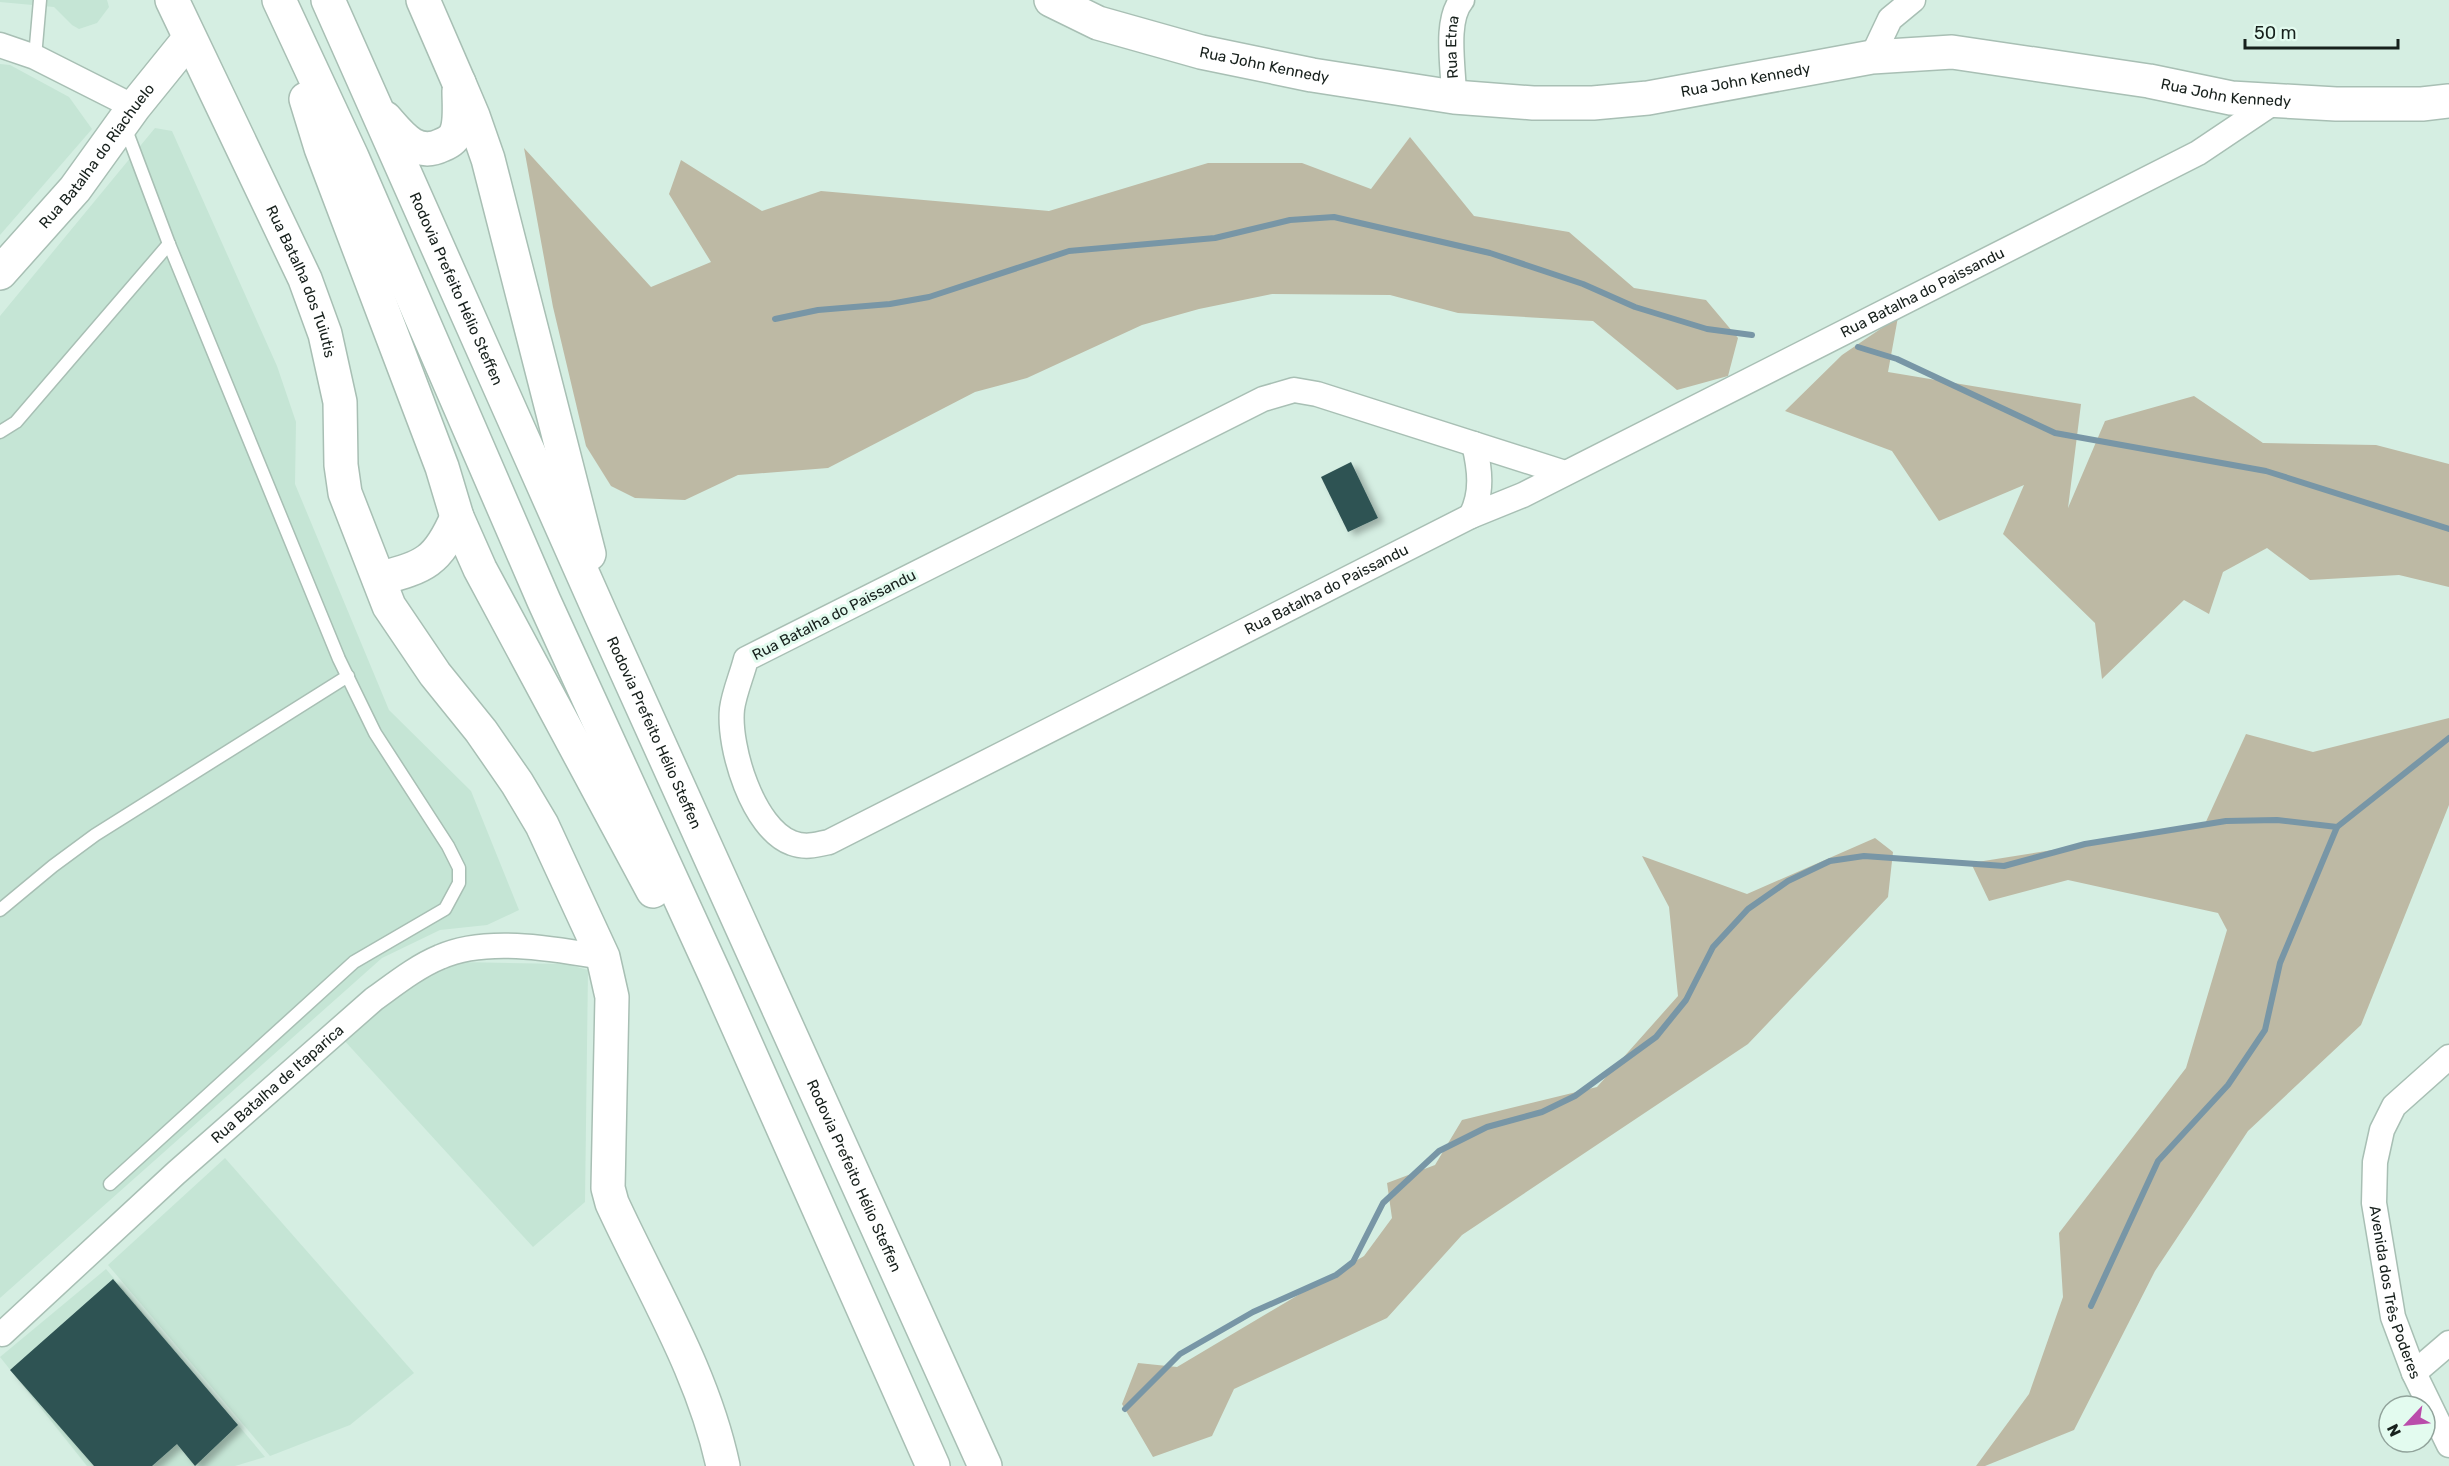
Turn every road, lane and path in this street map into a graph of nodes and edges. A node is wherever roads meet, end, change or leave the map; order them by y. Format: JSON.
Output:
{"nodes":[{"id":1,"x":40,"y":0,"type":"edge"},
{"id":2,"x":172,"y":0,"type":"edge"},
{"id":3,"x":278,"y":0,"type":"edge"},
{"id":4,"x":328,"y":0,"type":"edge"},
{"id":5,"x":423,"y":0,"type":"edge"},
{"id":6,"x":1051,"y":0,"type":"edge"},
{"id":7,"x":1462,"y":0,"type":"edge"},
{"id":8,"x":1912,"y":0,"type":"edge"},
{"id":9,"x":189,"y":39,"type":"junction"},
{"id":10,"x":0,"y":45,"type":"edge"},
{"id":11,"x":35,"y":57,"type":"junction"},
{"id":12,"x":1872,"y":57,"type":"junction"},
{"id":13,"x":459,"y":83,"type":"junction"},
{"id":14,"x":1454,"y":97,"type":"junction"},
{"id":15,"x":2449,"y":101,"type":"edge"},
{"id":16,"x":2274,"y":102,"type":"junction"},
{"id":17,"x":375,"y":107,"type":"junction"},
{"id":18,"x":129,"y":115,"type":"junction"},
{"id":19,"x":169,"y":244,"type":"junction"},
{"id":20,"x":0,"y":273,"type":"edge"},
{"id":21,"x":0,"y":432,"type":"edge"},
{"id":22,"x":1474,"y":444,"type":"junction"},
{"id":23,"x":1566,"y":473,"type":"junction"},
{"id":24,"x":457,"y":516,"type":"junction"},
{"id":25,"x":1471,"y":516,"type":"junction"},
{"id":26,"x":429,"y":562,"type":"junction"},
{"id":27,"x":480,"y":570,"type":"junction"},
{"id":28,"x":379,"y":579,"type":"junction"},
{"id":29,"x":601,"y":615,"type":"junction"},
{"id":30,"x":348,"y":676,"type":"junction"},
{"id":31,"x":0,"y":910,"type":"edge"},
{"id":32,"x":603,"y":957,"type":"junction"},
{"id":33,"x":2449,"y":1057,"type":"edge"},
{"id":34,"x":110,"y":1184,"type":"dead end"},
{"id":35,"x":825,"y":1221,"type":"junction"},
{"id":36,"x":2,"y":1334,"type":"dead end"},
{"id":37,"x":2449,"y":1343,"type":"edge"},
{"id":38,"x":2414,"y":1373,"type":"junction"},
{"id":39,"x":2449,"y":1445,"type":"edge"},
{"id":40,"x":723,"y":1466,"type":"edge"},
{"id":41,"x":933,"y":1466,"type":"edge"},
{"id":42,"x":985,"y":1466,"type":"edge"}],
"edges":[{"from":1,"to":11,"type":"lane"},
{"from":2,"to":9,"type":"main road","name":"Rua Batalha dos Tuiutis"},
{"from":3,"to":24,"type":"main road"},
{"from":3,"to":35,"type":"main road"},
{"from":4,"to":17,"type":"main road","name":"Rodovia Prefeito Hélio Steffen"},
{"from":5,"to":13,"type":"main road"},
{"from":6,"to":14,"type":"main road","name":"Rua John Kennedy"},
{"from":7,"to":14,"type":"street","name":"Rua Etna"},
{"from":8,"to":12,"type":"street"},
{"from":9,"to":18,"type":"main road","name":"Rua Batalha do Riachuelo"},
{"from":9,"to":28,"type":"main road","name":"Rua Batalha dos Tuiutis"},
{"from":10,"to":11,"type":"street"},
{"from":11,"to":18,"type":"street"},
{"from":12,"to":14,"type":"main road","name":"Rua John Kennedy"},
{"from":12,"to":16,"type":"main road","name":"Rua John Kennedy"},
{"from":13,"to":17,"type":"main road"},
{"from":13,"to":29,"type":"main road"},
{"from":15,"to":16,"type":"main road","name":"Rua John Kennedy"},
{"from":16,"to":23,"type":"street","name":"Rua Batalha do Paissandu"},
{"from":17,"to":29,"type":"main road","name":"Rodovia Prefeito Hélio Steffen"},
{"from":18,"to":19,"type":"lane"},
{"from":18,"to":20,"type":"main road","name":"Rua Batalha do Riachuelo"},
{"from":19,"to":21,"type":"lane"},
{"from":19,"to":30,"type":"lane"},
{"from":22,"to":23,"type":"street","name":"Rua Batalha do Paissandu"},
{"from":22,"to":25,"type":"street"},
{"from":22,"to":25,"type":"street","name":"Rua Batalha do Paissandu"},
{"from":23,"to":25,"type":"street","name":"Rua Batalha do Paissandu"},
{"from":24,"to":26,"type":"main road"},
{"from":24,"to":27,"type":"main road"},
{"from":26,"to":27,"type":"main road"},
{"from":26,"to":28,"type":"main road"},
{"from":27,"to":35,"type":"main road"},
{"from":28,"to":32,"type":"main road","name":"Rua Batalha dos Tuiutis"},
{"from":29,"to":42,"type":"main road","name":"Rodovia Prefeito Hélio Steffen"},
{"from":30,"to":31,"type":"lane"},
{"from":30,"to":34,"type":"lane"},
{"from":32,"to":36,"type":"street","name":"Rua Batalha de Itaparica"},
{"from":32,"to":40,"type":"main road","name":"Rua Batalha dos Tuiutis"},
{"from":33,"to":38,"type":"street","name":"Avenida dos Três Poderes"},
{"from":35,"to":41,"type":"main road"},
{"from":37,"to":38,"type":"street"},
{"from":38,"to":39,"type":"street","name":"Avenida dos Três Poderes"}]}
